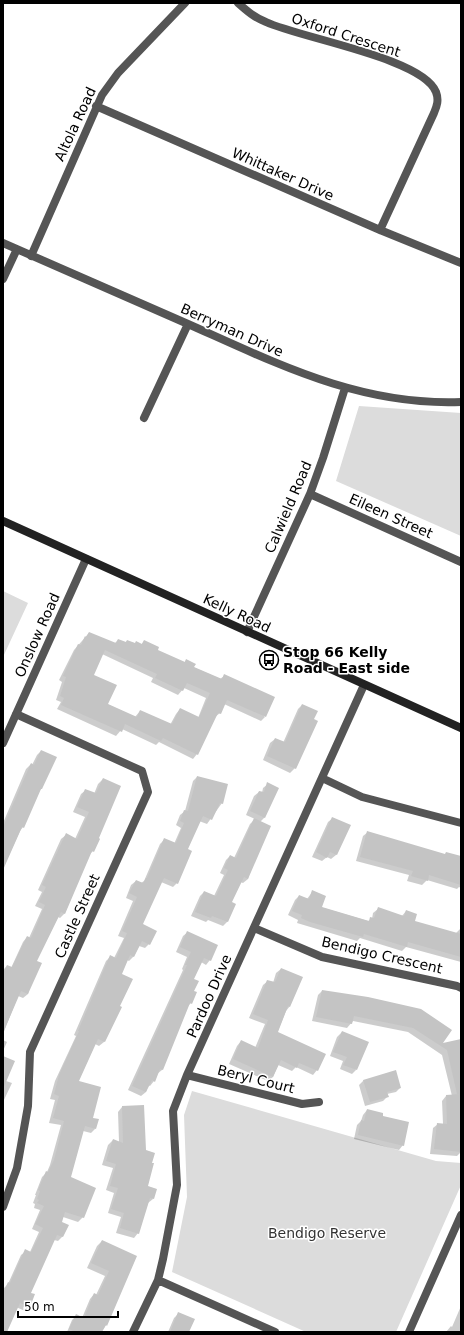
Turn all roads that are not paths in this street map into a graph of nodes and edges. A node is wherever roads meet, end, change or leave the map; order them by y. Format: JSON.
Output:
{"nodes":[{"id":1,"x":185,"y":3,"type":"edge"},
{"id":2,"x":238,"y":3,"type":"edge"},
{"id":3,"x":96,"y":106,"type":"junction"},
{"id":4,"x":380,"y":230,"type":"junction"},
{"id":5,"x":3,"y":243,"type":"edge"},
{"id":6,"x":17,"y":249,"type":"junction"},
{"id":7,"x":31,"y":256,"type":"junction"},
{"id":8,"x":461,"y":263,"type":"edge"},
{"id":9,"x":3,"y":279,"type":"edge"},
{"id":10,"x":188,"y":324,"type":"junction"},
{"id":11,"x":345,"y":388,"type":"junction"},
{"id":12,"x":461,"y":402,"type":"edge"},
{"id":13,"x":144,"y":418,"type":"dead end"},
{"id":14,"x":310,"y":494,"type":"junction"},
{"id":15,"x":3,"y":521,"type":"edge"},
{"id":16,"x":86,"y":559,"type":"junction"},
{"id":17,"x":461,"y":562,"type":"edge"},
{"id":18,"x":247,"y":632,"type":"junction"},
{"id":19,"x":364,"y":685,"type":"junction"},
{"id":20,"x":16,"y":714,"type":"junction"},
{"id":21,"x":461,"y":728,"type":"edge"},
{"id":22,"x":3,"y":743,"type":"edge"},
{"id":23,"x":322,"y":778,"type":"junction"},
{"id":24,"x":461,"y":823,"type":"edge"},
{"id":25,"x":254,"y":928,"type":"junction"},
{"id":26,"x":461,"y":988,"type":"edge"},
{"id":27,"x":187,"y":1075,"type":"junction"},
{"id":28,"x":319,"y":1102,"type":"dead end"},
{"id":29,"x":3,"y":1205,"type":"edge"},
{"id":30,"x":461,"y":1215,"type":"edge"},
{"id":31,"x":158,"y":1280,"type":"junction"},
{"id":32,"x":134,"y":1332,"type":"edge"},
{"id":33,"x":275,"y":1332,"type":"edge"},
{"id":34,"x":409,"y":1332,"type":"edge"}],
"edges":[{"from":1,"to":3,"type":"street","name":"Altola Road"},
{"from":2,"to":4,"type":"street","name":"Oxford Crescent"},
{"from":3,"to":4,"type":"street","name":"Whittaker Drive"},
{"from":3,"to":7,"type":"street","name":"Altola Road"},
{"from":4,"to":8,"type":"street","name":"Whittaker Drive"},
{"from":5,"to":6,"type":"street","name":"Berryman Drive"},
{"from":6,"to":7,"type":"street","name":"Berryman Drive"},
{"from":6,"to":9,"type":"street"},
{"from":7,"to":10,"type":"street","name":"Berryman Drive"},
{"from":10,"to":11,"type":"street","name":"Berryman Drive"},
{"from":10,"to":13,"type":"street"},
{"from":11,"to":12,"type":"street","name":"Berryman Drive"},
{"from":11,"to":14,"type":"street","name":"Calwield Road"},
{"from":14,"to":17,"type":"street","name":"Eileen Street"},
{"from":14,"to":18,"type":"street","name":"Calwield Road"},
{"from":15,"to":16,"type":"street","name":"Kelly Road"},
{"from":16,"to":18,"type":"street","name":"Kelly Road"},
{"from":16,"to":20,"type":"street","name":"Onslow Road"},
{"from":18,"to":19,"type":"street","name":"Kelly Road"},
{"from":19,"to":21,"type":"street","name":"Kelly Road"},
{"from":19,"to":23,"type":"street","name":"Pardoo Drive"},
{"from":20,"to":22,"type":"street","name":"Onslow Road"},
{"from":20,"to":29,"type":"street","name":"Castle Street"},
{"from":23,"to":24,"type":"street"},
{"from":23,"to":25,"type":"street","name":"Pardoo Drive"},
{"from":25,"to":26,"type":"street","name":"Bendigo Crescent"},
{"from":25,"to":27,"type":"street","name":"Pardoo Drive"},
{"from":27,"to":28,"type":"street","name":"Beryl Court"},
{"from":27,"to":31,"type":"street","name":"Pardoo Drive"},
{"from":30,"to":34,"type":"street"},
{"from":31,"to":32,"type":"street","name":"Pardoo Drive"},
{"from":31,"to":33,"type":"street"}]}
